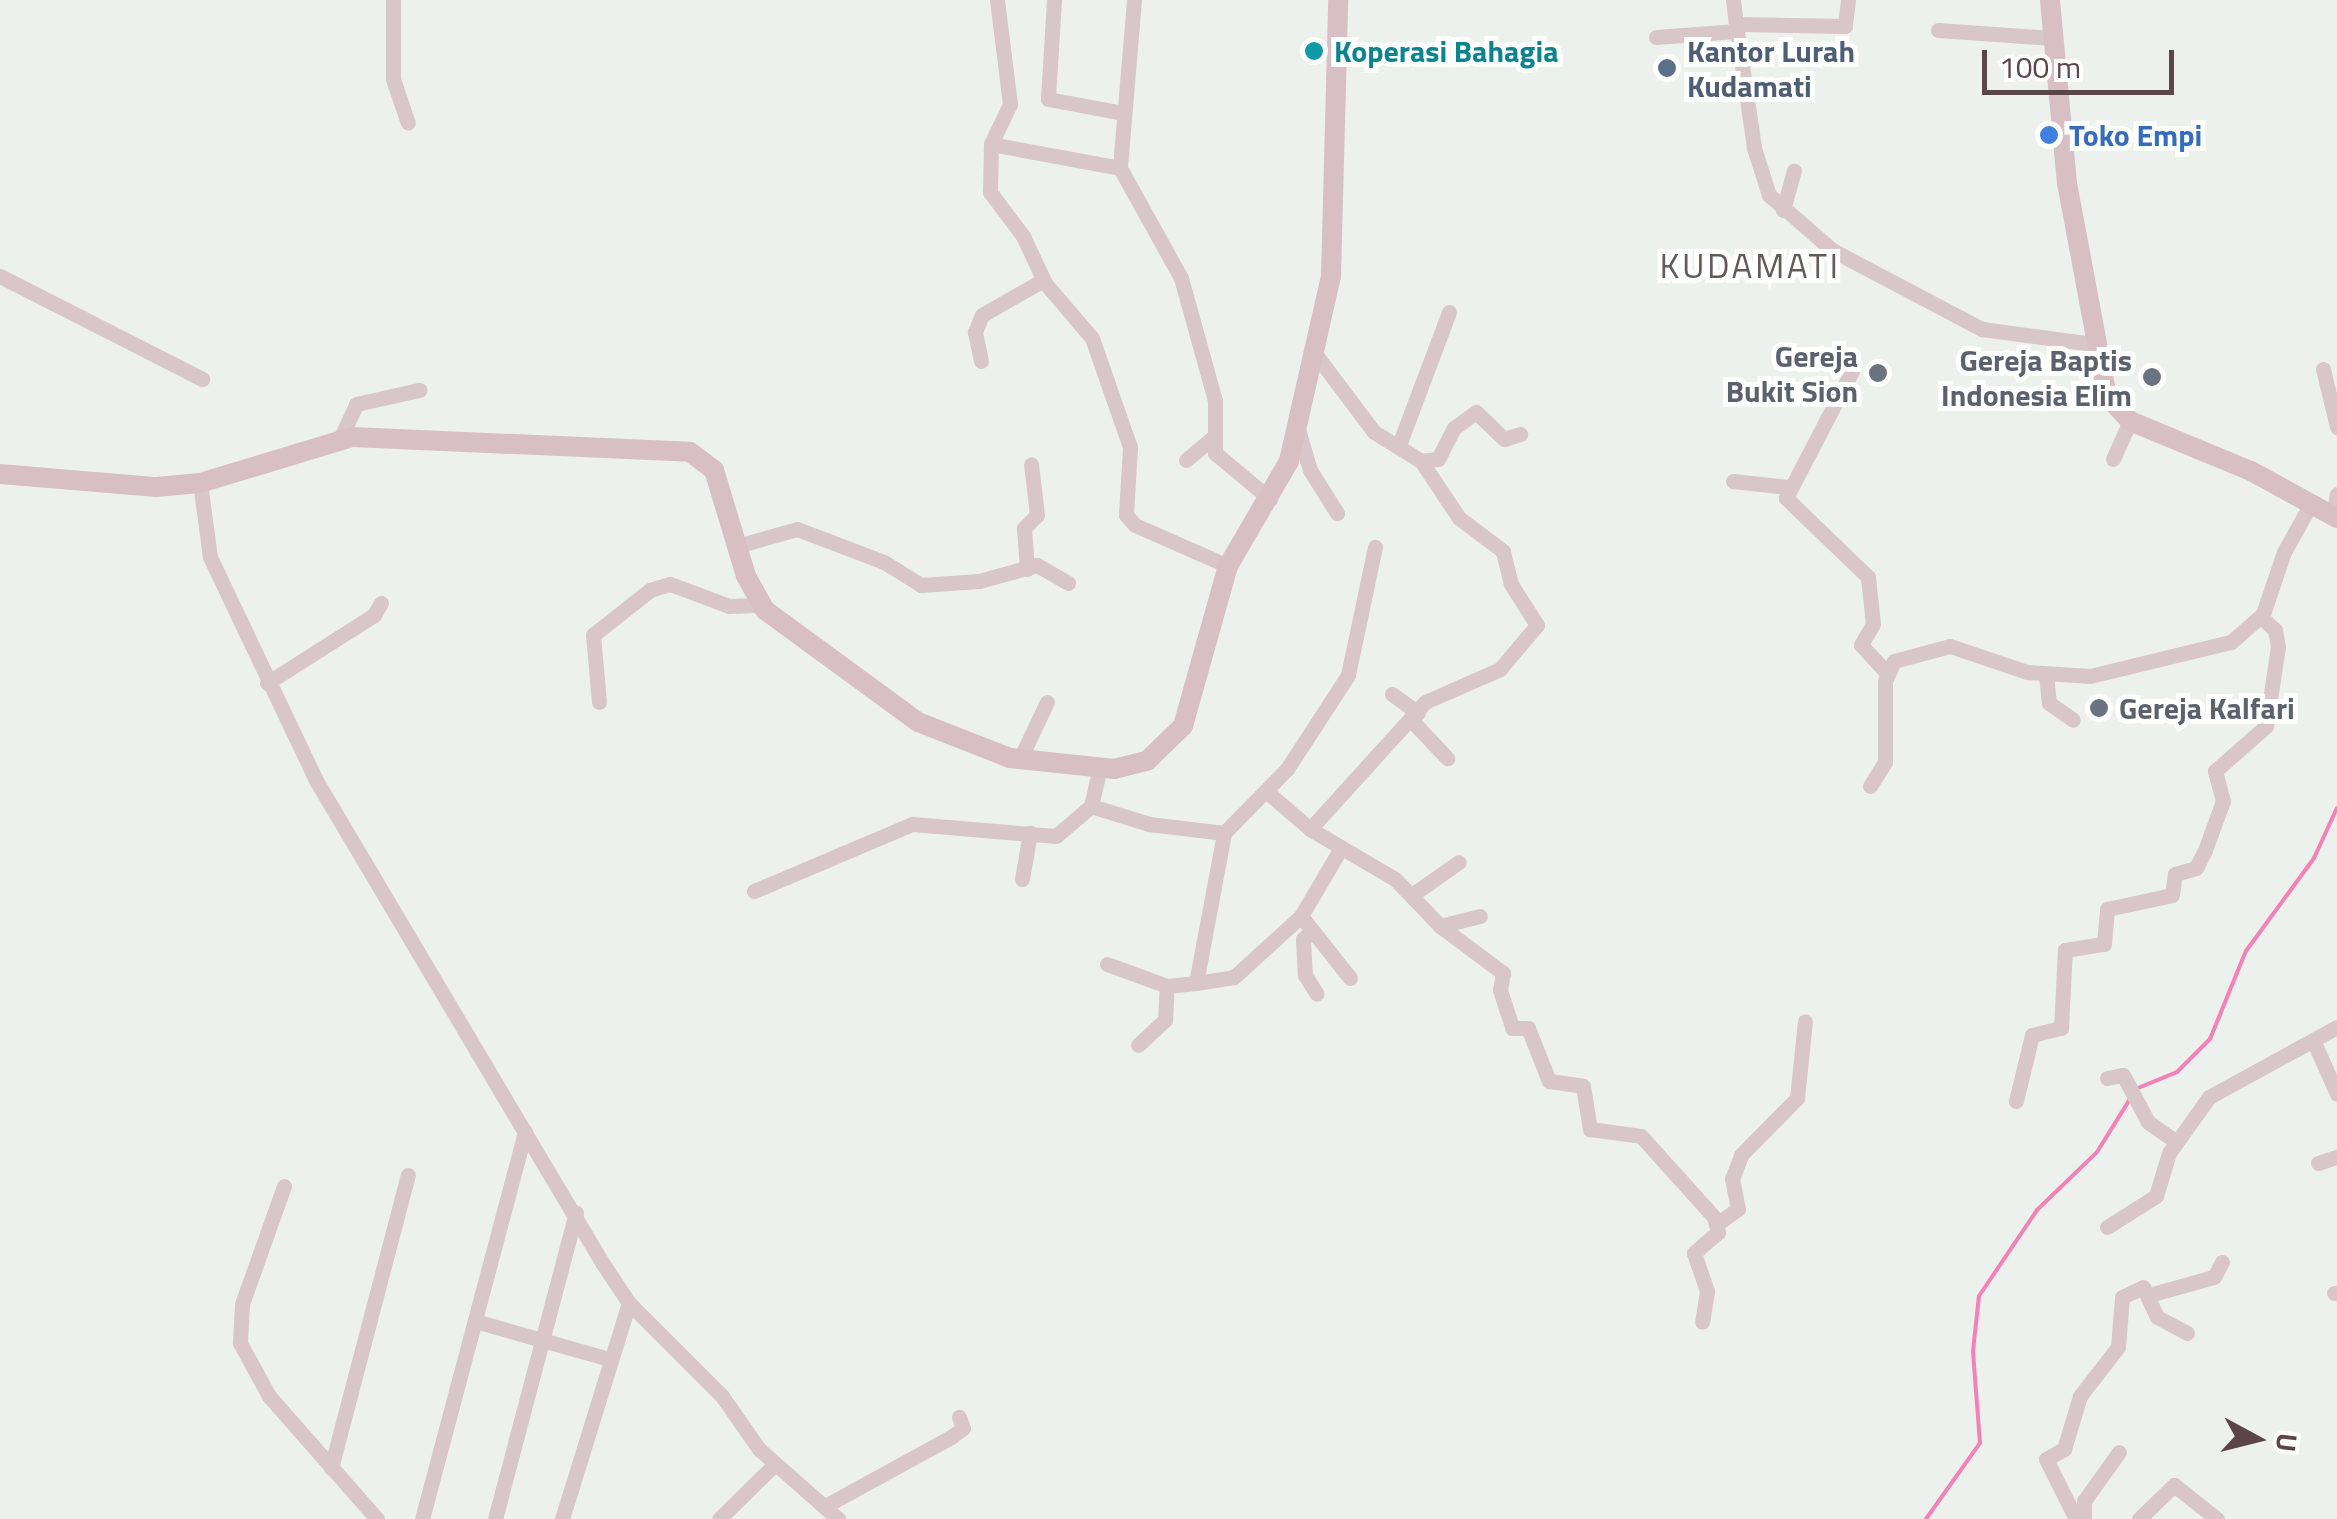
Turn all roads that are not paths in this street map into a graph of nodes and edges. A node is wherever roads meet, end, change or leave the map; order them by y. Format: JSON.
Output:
{"nodes":[{"id":1,"x":392,"y":0,"type":"edge"},
{"id":2,"x":998,"y":0,"type":"edge"},
{"id":3,"x":1054,"y":0,"type":"edge"},
{"id":4,"x":1134,"y":0,"type":"edge"},
{"id":5,"x":1338,"y":0,"type":"edge"},
{"id":6,"x":1733,"y":0,"type":"edge"},
{"id":7,"x":1848,"y":0,"type":"edge"},
{"id":8,"x":2050,"y":0,"type":"edge"},
{"id":9,"x":1737,"y":27,"type":"junction"},
{"id":10,"x":1938,"y":30,"type":"dead end"},
{"id":11,"x":1656,"y":37,"type":"dead end"},
{"id":12,"x":2053,"y":38,"type":"junction"},
{"id":13,"x":1123,"y":113,"type":"junction"},
{"id":14,"x":408,"y":122,"type":"dead end"},
{"id":15,"x":990,"y":144,"type":"junction"},
{"id":16,"x":1120,"y":168,"type":"junction"},
{"id":17,"x":1794,"y":170,"type":"dead end"},
{"id":18,"x":1783,"y":210,"type":"junction"},
{"id":19,"x":0,"y":276,"type":"edge"},
{"id":20,"x":1044,"y":280,"type":"junction"},
{"id":21,"x":1449,"y":312,"type":"dead end"},
{"id":22,"x":2093,"y":344,"type":"junction"},
{"id":23,"x":1313,"y":351,"type":"junction"},
{"id":24,"x":980,"y":361,"type":"dead end"},
{"id":25,"x":2323,"y":370,"type":"dead end"},
{"id":26,"x":1852,"y":371,"type":"dead end"},
{"id":27,"x":202,"y":379,"type":"dead end"},
{"id":28,"x":419,"y":390,"type":"dead end"},
{"id":29,"x":2130,"y":421,"type":"junction"},
{"id":30,"x":1298,"y":426,"type":"junction"},
{"id":31,"x":2337,"y":427,"type":"edge"},
{"id":32,"x":1520,"y":434,"type":"dead end"},
{"id":33,"x":1213,"y":437,"type":"junction"},
{"id":34,"x":340,"y":439,"type":"junction"},
{"id":35,"x":1399,"y":446,"type":"junction"},
{"id":36,"x":2114,"y":459,"type":"dead end"},
{"id":37,"x":1186,"y":460,"type":"dead end"},
{"id":38,"x":1421,"y":461,"type":"junction"},
{"id":39,"x":1030,"y":464,"type":"dead end"},
{"id":40,"x":0,"y":474,"type":"edge"},
{"id":41,"x":1732,"y":481,"type":"dead end"},
{"id":42,"x":200,"y":483,"type":"junction"},
{"id":43,"x":1787,"y":487,"type":"junction"},
{"id":44,"x":2337,"y":494,"type":"edge"},
{"id":45,"x":1270,"y":499,"type":"junction"},
{"id":46,"x":2309,"y":507,"type":"junction"},
{"id":47,"x":1336,"y":514,"type":"dead end"},
{"id":48,"x":2335,"y":517,"type":"edge"},
{"id":49,"x":738,"y":546,"type":"junction"},
{"id":50,"x":1374,"y":547,"type":"dead end"},
{"id":51,"x":1228,"y":566,"type":"junction"},
{"id":52,"x":1027,"y":568,"type":"junction"},
{"id":53,"x":1068,"y":583,"type":"dead end"},
{"id":54,"x":381,"y":603,"type":"dead end"},
{"id":55,"x":762,"y":605,"type":"junction"},
{"id":56,"x":2260,"y":617,"type":"junction"},
{"id":57,"x":1886,"y":672,"type":"junction"},
{"id":58,"x":2046,"y":675,"type":"junction"},
{"id":59,"x":267,"y":683,"type":"junction"},
{"id":60,"x":1392,"y":694,"type":"dead end"},
{"id":61,"x":599,"y":702,"type":"dead end"},
{"id":62,"x":1048,"y":702,"type":"dead end"},
{"id":63,"x":1416,"y":717,"type":"junction"},
{"id":64,"x":2073,"y":720,"type":"dead end"},
{"id":65,"x":1447,"y":758,"type":"dead end"},
{"id":66,"x":1020,"y":759,"type":"junction"},
{"id":67,"x":1100,"y":767,"type":"junction"},
{"id":68,"x":1870,"y":786,"type":"dead end"},
{"id":69,"x":1266,"y":791,"type":"junction"},
{"id":70,"x":1091,"y":806,"type":"junction"},
{"id":71,"x":1310,"y":829,"type":"junction"},
{"id":72,"x":1030,"y":833,"type":"junction"},
{"id":73,"x":1224,"y":833,"type":"junction"},
{"id":74,"x":1341,"y":848,"type":"junction"},
{"id":75,"x":1458,"y":862,"type":"dead end"},
{"id":76,"x":1022,"y":879,"type":"dead end"},
{"id":77,"x":754,"y":891,"type":"dead end"},
{"id":78,"x":1412,"y":895,"type":"junction"},
{"id":79,"x":1300,"y":916,"type":"junction"},
{"id":80,"x":1480,"y":916,"type":"dead end"},
{"id":81,"x":1440,"y":926,"type":"junction"},
{"id":82,"x":1312,"y":930,"type":"junction"},
{"id":83,"x":1107,"y":964,"type":"dead end"},
{"id":84,"x":1350,"y":978,"type":"dead end"},
{"id":85,"x":1196,"y":984,"type":"junction"},
{"id":86,"x":1167,"y":986,"type":"junction"},
{"id":87,"x":1317,"y":994,"type":"dead end"},
{"id":88,"x":1805,"y":1021,"type":"dead end"},
{"id":89,"x":2337,"y":1027,"type":"edge"},
{"id":90,"x":2313,"y":1040,"type":"junction"},
{"id":91,"x":1138,"y":1045,"type":"dead end"},
{"id":92,"x":2108,"y":1078,"type":"dead end"},
{"id":93,"x":2337,"y":1094,"type":"edge"},
{"id":94,"x":2016,"y":1101,"type":"dead end"},
{"id":95,"x":525,"y":1131,"type":"junction"},
{"id":96,"x":2175,"y":1142,"type":"junction"},
{"id":97,"x":2337,"y":1156,"type":"edge"},
{"id":98,"x":2318,"y":1163,"type":"dead end"},
{"id":99,"x":408,"y":1175,"type":"dead end"},
{"id":100,"x":284,"y":1186,"type":"dead end"},
{"id":101,"x":576,"y":1213,"type":"junction"},
{"id":102,"x":1717,"y":1224,"type":"junction"},
{"id":103,"x":2107,"y":1227,"type":"dead end"},
{"id":104,"x":2222,"y":1262,"type":"dead end"},
{"id":105,"x":2149,"y":1296,"type":"junction"},
{"id":106,"x":629,"y":1303,"type":"junction"},
{"id":107,"x":475,"y":1321,"type":"junction"},
{"id":108,"x":1702,"y":1322,"type":"dead end"},
{"id":109,"x":2186,"y":1332,"type":"dead end"},
{"id":110,"x":542,"y":1342,"type":"junction"},
{"id":111,"x":609,"y":1359,"type":"junction"},
{"id":112,"x":959,"y":1417,"type":"dead end"},
{"id":113,"x":2119,"y":1452,"type":"dead end"},
{"id":114,"x":774,"y":1464,"type":"junction"},
{"id":115,"x":331,"y":1468,"type":"junction"},
{"id":116,"x":825,"y":1506,"type":"junction"},
{"id":117,"x":377,"y":1519,"type":"edge"},
{"id":118,"x":422,"y":1519,"type":"edge"},
{"id":119,"x":495,"y":1519,"type":"edge"},
{"id":120,"x":562,"y":1519,"type":"edge"},
{"id":121,"x":718,"y":1519,"type":"edge"},
{"id":122,"x":838,"y":1519,"type":"edge"},
{"id":123,"x":2076,"y":1519,"type":"edge"},
{"id":124,"x":2084,"y":1519,"type":"edge"},
{"id":125,"x":2140,"y":1519,"type":"edge"},
{"id":126,"x":2217,"y":1519,"type":"edge"}],
"edges":[{"from":1,"to":14,"type":"street"},
{"from":2,"to":15,"type":"street"},
{"from":3,"to":13,"type":"street"},
{"from":4,"to":13,"type":"street"},
{"from":5,"to":23,"type":"street"},
{"from":6,"to":9,"type":"street"},
{"from":7,"to":9,"type":"street"},
{"from":8,"to":12,"type":"street"},
{"from":9,"to":11,"type":"street"},
{"from":9,"to":18,"type":"street"},
{"from":10,"to":12,"type":"street"},
{"from":12,"to":22,"type":"street"},
{"from":13,"to":16,"type":"street"},
{"from":15,"to":16,"type":"street"},
{"from":15,"to":20,"type":"street"},
{"from":16,"to":33,"type":"street"},
{"from":17,"to":18,"type":"street"},
{"from":18,"to":22,"type":"street"},
{"from":19,"to":27,"type":"street"},
{"from":20,"to":24,"type":"street"},
{"from":20,"to":51,"type":"street"},
{"from":21,"to":35,"type":"street"},
{"from":22,"to":29,"type":"street"},
{"from":23,"to":30,"type":"street"},
{"from":23,"to":35,"type":"street"},
{"from":25,"to":31,"type":"street"},
{"from":26,"to":43,"type":"street"},
{"from":28,"to":34,"type":"street"},
{"from":29,"to":36,"type":"street"},
{"from":29,"to":46,"type":"street"},
{"from":30,"to":45,"type":"street"},
{"from":30,"to":47,"type":"street"},
{"from":32,"to":38,"type":"street"},
{"from":33,"to":37,"type":"street"},
{"from":33,"to":45,"type":"street"},
{"from":34,"to":42,"type":"street"},
{"from":34,"to":49,"type":"street"},
{"from":35,"to":38,"type":"street"},
{"from":38,"to":63,"type":"street"},
{"from":39,"to":52,"type":"street"},
{"from":40,"to":42,"type":"street"},
{"from":41,"to":43,"type":"street"},
{"from":42,"to":59,"type":"street"},
{"from":43,"to":57,"type":"street"},
{"from":44,"to":48,"type":"street"},
{"from":45,"to":51,"type":"street"},
{"from":46,"to":48,"type":"street"},
{"from":46,"to":56,"type":"street"},
{"from":49,"to":52,"type":"street"},
{"from":49,"to":55,"type":"street"},
{"from":50,"to":69,"type":"street"},
{"from":51,"to":67,"type":"street"},
{"from":52,"to":53,"type":"street"},
{"from":54,"to":59,"type":"street"},
{"from":55,"to":61,"type":"street"},
{"from":55,"to":66,"type":"street"},
{"from":56,"to":58,"type":"street"},
{"from":56,"to":94,"type":"street"},
{"from":57,"to":58,"type":"street"},
{"from":57,"to":68,"type":"street"},
{"from":58,"to":64,"type":"street"},
{"from":59,"to":95,"type":"street"},
{"from":60,"to":63,"type":"street"},
{"from":62,"to":66,"type":"street"},
{"from":63,"to":65,"type":"street"},
{"from":63,"to":71,"type":"street"},
{"from":66,"to":67,"type":"street"},
{"from":67,"to":70,"type":"street"},
{"from":69,"to":71,"type":"street"},
{"from":69,"to":73,"type":"street"},
{"from":70,"to":72,"type":"street"},
{"from":70,"to":73,"type":"street"},
{"from":71,"to":74,"type":"street"},
{"from":72,"to":76,"type":"street"},
{"from":72,"to":77,"type":"street"},
{"from":73,"to":85,"type":"street"},
{"from":74,"to":78,"type":"street"},
{"from":74,"to":79,"type":"street"},
{"from":75,"to":78,"type":"street"},
{"from":78,"to":81,"type":"street"},
{"from":79,"to":82,"type":"street"},
{"from":79,"to":85,"type":"street"},
{"from":80,"to":81,"type":"street"},
{"from":81,"to":102,"type":"street"},
{"from":82,"to":84,"type":"street"},
{"from":82,"to":87,"type":"street"},
{"from":83,"to":86,"type":"street"},
{"from":85,"to":86,"type":"street"},
{"from":86,"to":91,"type":"street"},
{"from":88,"to":102,"type":"street"},
{"from":89,"to":90,"type":"street"},
{"from":90,"to":93,"type":"street"},
{"from":90,"to":96,"type":"street"},
{"from":92,"to":96,"type":"street"},
{"from":95,"to":101,"type":"street"},
{"from":95,"to":107,"type":"street"},
{"from":96,"to":103,"type":"street"},
{"from":97,"to":98,"type":"street"},
{"from":99,"to":115,"type":"street"},
{"from":100,"to":115,"type":"street"},
{"from":101,"to":106,"type":"street"},
{"from":101,"to":110,"type":"street"},
{"from":102,"to":108,"type":"street"},
{"from":104,"to":105,"type":"street"},
{"from":105,"to":109,"type":"street"},
{"from":105,"to":123,"type":"street"},
{"from":106,"to":111,"type":"street"},
{"from":106,"to":114,"type":"street"},
{"from":107,"to":110,"type":"street"},
{"from":107,"to":118,"type":"street"},
{"from":110,"to":111,"type":"street"},
{"from":110,"to":119,"type":"street"},
{"from":111,"to":120,"type":"street"},
{"from":112,"to":116,"type":"street"},
{"from":113,"to":124,"type":"street"},
{"from":114,"to":116,"type":"street"},
{"from":114,"to":121,"type":"street"},
{"from":115,"to":117,"type":"street"},
{"from":116,"to":122,"type":"street"},
{"from":125,"to":126,"type":"street"}]}
